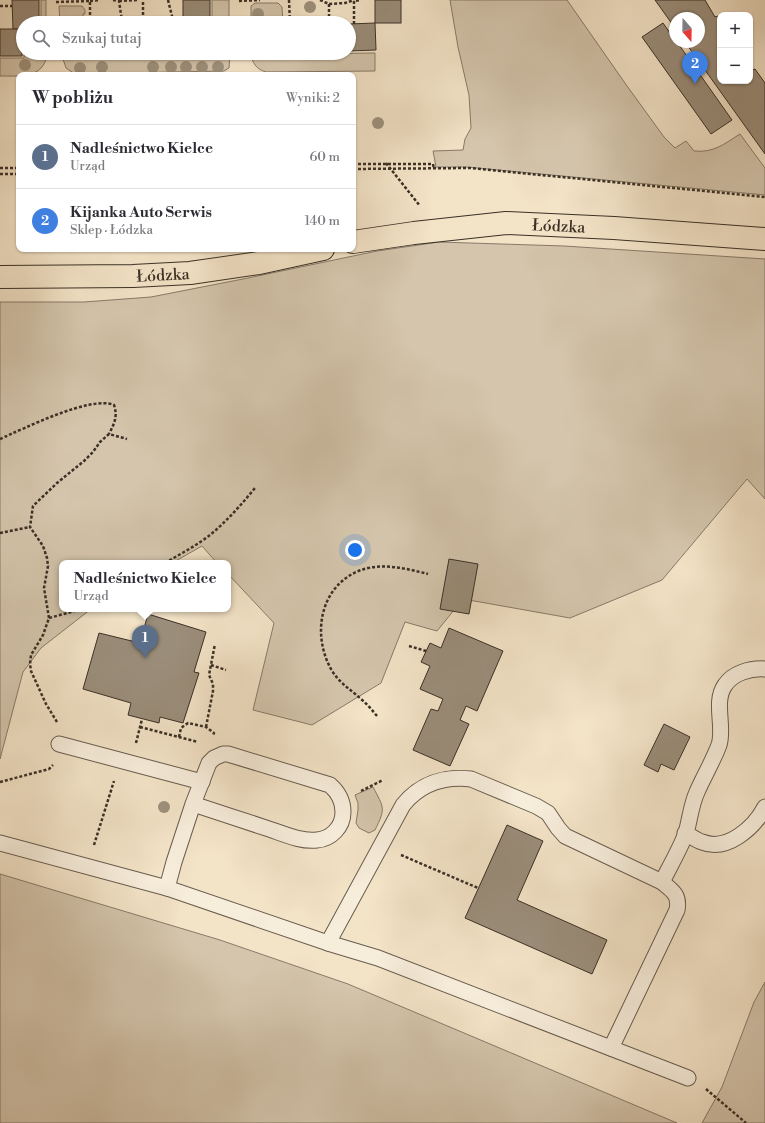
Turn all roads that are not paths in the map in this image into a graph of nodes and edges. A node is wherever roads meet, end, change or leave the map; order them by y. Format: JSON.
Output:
{"nodes":[{"id":1,"x":765,"y":239,"type":"edge"},
{"id":2,"x":356,"y":242,"type":"edge"},
{"id":3,"x":309,"y":252,"type":"edge"},
{"id":4,"x":0,"y":277,"type":"edge"},
{"id":5,"x":765,"y":669,"type":"edge"},
{"id":6,"x":59,"y":744,"type":"road end"},
{"id":7,"x":202,"y":782,"type":"junction"},
{"id":8,"x":193,"y":804,"type":"junction"},
{"id":9,"x":765,"y":807,"type":"edge"},
{"id":10,"x":685,"y":834,"type":"junction"},
{"id":11,"x":0,"y":843,"type":"edge"},
{"id":12,"x":662,"y":882,"type":"junction"},
{"id":13,"x":167,"y":888,"type":"junction"},
{"id":14,"x":328,"y":943,"type":"junction"},
{"id":15,"x":611,"y":1048,"type":"junction"},
{"id":16,"x":688,"y":1078,"type":"dead end"}],
"edges":[{"from":1,"to":2,"type":"main road","name":"Łódzka"},
{"from":3,"to":4,"type":"main road","name":"Łódzka"},
{"from":5,"to":10,"type":"lane"},
{"from":6,"to":7,"type":"lane"},
{"from":7,"to":8,"type":"lane"},
{"from":7,"to":8,"type":"lane"},
{"from":8,"to":13,"type":"lane"},
{"from":9,"to":10,"type":"lane"},
{"from":10,"to":12,"type":"lane"},
{"from":11,"to":13,"type":"lane"},
{"from":12,"to":14,"type":"lane"},
{"from":12,"to":15,"type":"lane"},
{"from":13,"to":14,"type":"lane"},
{"from":14,"to":15,"type":"lane"},
{"from":15,"to":16,"type":"lane"}]}
